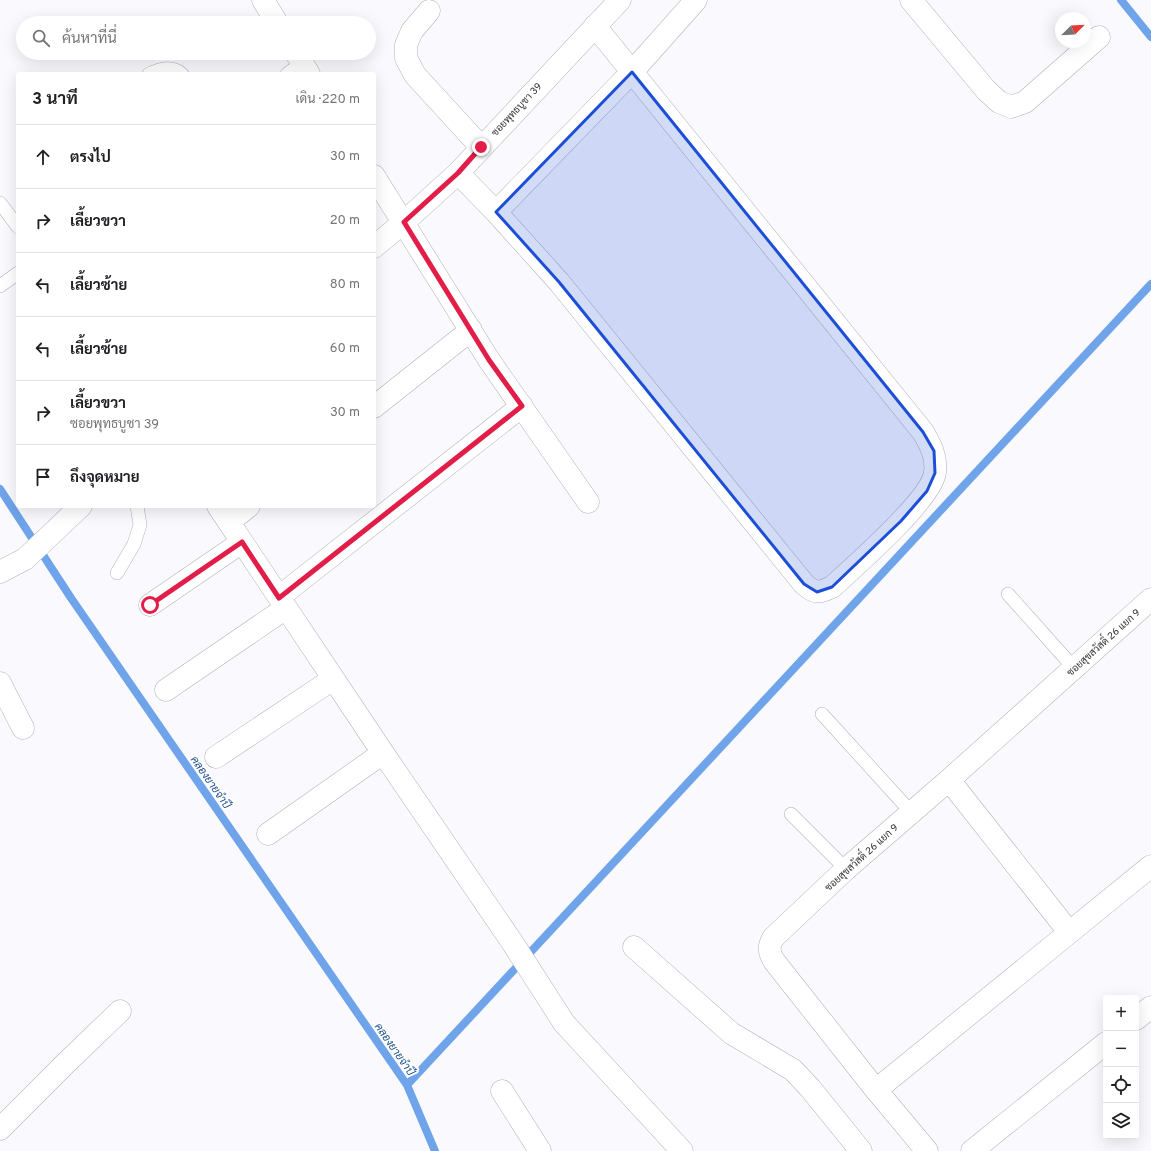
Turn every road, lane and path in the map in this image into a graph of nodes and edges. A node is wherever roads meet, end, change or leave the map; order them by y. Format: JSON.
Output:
{"nodes":[{"id":1,"x":262,"y":0,"type":"edge"},
{"id":2,"x":620,"y":0,"type":"edge"},
{"id":3,"x":696,"y":0,"type":"edge"},
{"id":4,"x":911,"y":0,"type":"edge"},
{"id":5,"x":429,"y":11,"type":"dead end"},
{"id":6,"x":272,"y":16,"type":"edge"},
{"id":7,"x":595,"y":26,"type":"junction"},
{"id":8,"x":1099,"y":37,"type":"dead end"},
{"id":9,"x":154,"y":72,"type":"edge"},
{"id":10,"x":180,"y":72,"type":"edge"},
{"id":11,"x":632,"y":72,"type":"junction"},
{"id":12,"x":481,"y":147,"type":"junction"},
{"id":13,"x":458,"y":173,"type":"junction"},
{"id":14,"x":376,"y":179,"type":"edge"},
{"id":15,"x":0,"y":203,"type":"edge"},
{"id":16,"x":496,"y":212,"type":"junction"},
{"id":17,"x":404,"y":222,"type":"junction"},
{"id":18,"x":16,"y":224,"type":"edge"},
{"id":19,"x":376,"y":246,"type":"edge"},
{"id":20,"x":16,"y":274,"type":"edge"},
{"id":21,"x":0,"y":286,"type":"edge"},
{"id":22,"x":471,"y":330,"type":"junction"},
{"id":23,"x":376,"y":405,"type":"edge"},
{"id":24,"x":522,"y":406,"type":"junction"},
{"id":25,"x":588,"y":502,"type":"dead end"},
{"id":26,"x":79,"y":508,"type":"edge"},
{"id":27,"x":136,"y":508,"type":"edge"},
{"id":28,"x":242,"y":508,"type":"edge"},
{"id":29,"x":223,"y":514,"type":"edge"},
{"id":30,"x":242,"y":542,"type":"junction"},
{"id":31,"x":0,"y":572,"type":"edge"},
{"id":32,"x":117,"y":573,"type":"dead end"},
{"id":33,"x":1008,"y":594,"type":"dead end"},
{"id":34,"x":1151,"y":598,"type":"edge"},
{"id":35,"x":283,"y":603,"type":"junction"},
{"id":36,"x":150,"y":605,"type":"dead end"},
{"id":37,"x":1074,"y":668,"type":"junction"},
{"id":38,"x":333,"y":679,"type":"junction"},
{"id":39,"x":0,"y":683,"type":"edge"},
{"id":40,"x":166,"y":690,"type":"dead end"},
{"id":41,"x":822,"y":714,"type":"dead end"},
{"id":42,"x":23,"y":728,"type":"dead end"},
{"id":43,"x":383,"y":753,"type":"junction"},
{"id":44,"x":216,"y":757,"type":"dead end"},
{"id":45,"x":949,"y":780,"type":"junction"},
{"id":46,"x":911,"y":812,"type":"junction"},
{"id":47,"x":791,"y":814,"type":"dead end"},
{"id":48,"x":268,"y":834,"type":"dead end"},
{"id":49,"x":1151,"y":866,"type":"edge"},
{"id":50,"x":846,"y":869,"type":"junction"},
{"id":51,"x":1069,"y":932,"type":"junction"},
{"id":52,"x":634,"y":947,"type":"dead end"},
{"id":53,"x":1151,"y":1007,"type":"edge"},
{"id":54,"x":120,"y":1011,"type":"dead end"},
{"id":55,"x":1139,"y":1017,"type":"edge"},
{"id":56,"x":1103,"y":1045,"type":"edge"},
{"id":57,"x":876,"y":1090,"type":"junction"},
{"id":58,"x":502,"y":1091,"type":"dead end"},
{"id":59,"x":0,"y":1129,"type":"edge"},
{"id":60,"x":540,"y":1151,"type":"edge"},
{"id":61,"x":682,"y":1151,"type":"edge"},
{"id":62,"x":861,"y":1151,"type":"edge"},
{"id":63,"x":927,"y":1151,"type":"edge"},
{"id":64,"x":972,"y":1151,"type":"edge"}],
"edges":[{"from":1,"to":6,"type":"street"},
{"from":2,"to":7,"type":"street","name":"ซอยพุทธบูชา 39"},
{"from":3,"to":11,"type":"street"},
{"from":4,"to":8,"type":"street"},
{"from":5,"to":12,"type":"street"},
{"from":7,"to":11,"type":"street"},
{"from":7,"to":12,"type":"street","name":"ซอยพุทธบูชา 39"},
{"from":9,"to":10,"type":"lane"},
{"from":11,"to":16,"type":"street"},
{"from":11,"to":16,"type":"street"},
{"from":12,"to":13,"type":"street","name":"ซอยพุทธบูชา 39"},
{"from":13,"to":16,"type":"street"},
{"from":13,"to":17,"type":"street","name":"ซอยพุทธบูชา 39"},
{"from":14,"to":17,"type":"street"},
{"from":15,"to":18,"type":"lane"},
{"from":17,"to":19,"type":"street","name":"ซอยพุทธบูชา 39"},
{"from":17,"to":22,"type":"street"},
{"from":20,"to":21,"type":"lane"},
{"from":22,"to":23,"type":"street"},
{"from":22,"to":24,"type":"street"},
{"from":24,"to":25,"type":"street"},
{"from":24,"to":35,"type":"street"},
{"from":26,"to":31,"type":"street"},
{"from":27,"to":32,"type":"lane"},
{"from":28,"to":29,"type":"street"},
{"from":29,"to":30,"type":"street"},
{"from":30,"to":35,"type":"street"},
{"from":30,"to":36,"type":"street"},
{"from":33,"to":37,"type":"lane"},
{"from":34,"to":37,"type":"street","name":"ซอยสุขสวัสดิ์ 26 แยก 9"},
{"from":35,"to":38,"type":"street"},
{"from":35,"to":40,"type":"street"},
{"from":37,"to":45,"type":"street","name":"ซอยสุขสวัสดิ์ 26 แยก 9"},
{"from":38,"to":43,"type":"street"},
{"from":38,"to":44,"type":"street"},
{"from":39,"to":42,"type":"street"},
{"from":41,"to":46,"type":"lane"},
{"from":43,"to":48,"type":"street"},
{"from":43,"to":61,"type":"street"},
{"from":45,"to":46,"type":"street","name":"ซอยสุขสวัสดิ์ 26 แยก 9"},
{"from":45,"to":51,"type":"street"},
{"from":46,"to":50,"type":"street","name":"ซอยสุขสวัสดิ์ 26 แยก 9"},
{"from":47,"to":50,"type":"lane"},
{"from":49,"to":51,"type":"street"},
{"from":50,"to":57,"type":"street","name":"ซอยสุขสวัสดิ์ 26 แยก 9"},
{"from":51,"to":57,"type":"street"},
{"from":52,"to":62,"type":"street"},
{"from":53,"to":55,"type":"street"},
{"from":54,"to":59,"type":"street"},
{"from":56,"to":64,"type":"street"},
{"from":57,"to":63,"type":"street","name":"ซอยสุขสวัสดิ์ 26 แยก 9"},
{"from":58,"to":60,"type":"street"}]}
